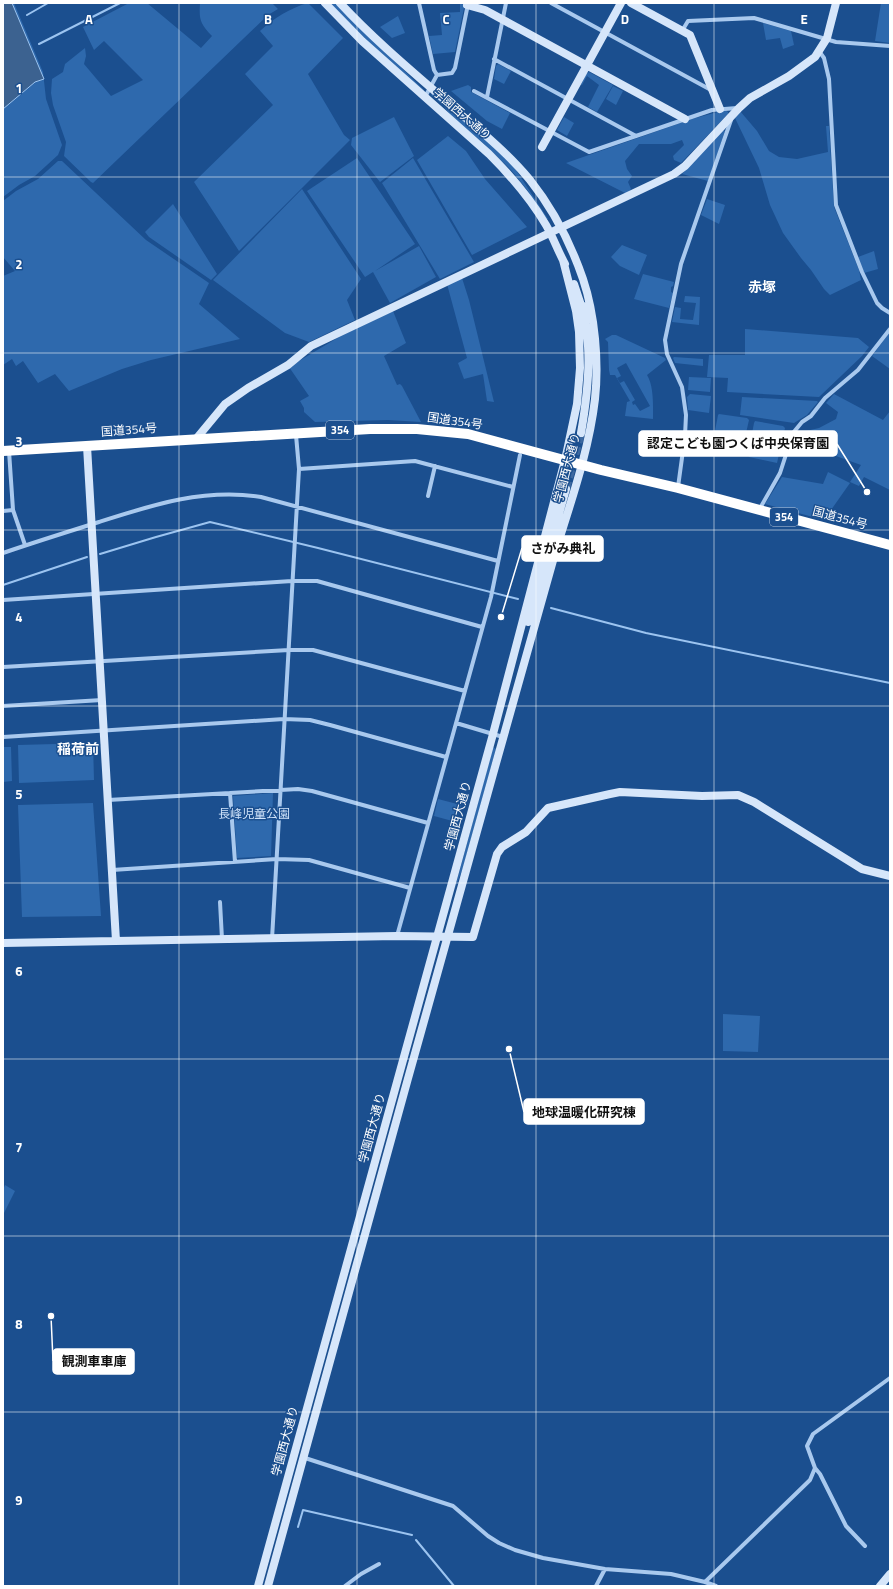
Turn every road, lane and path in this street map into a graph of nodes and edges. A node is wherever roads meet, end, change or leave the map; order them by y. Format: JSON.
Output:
{"nodes":[{"id":1,"x":325,"y":3,"type":"edge"},
{"id":2,"x":340,"y":3,"type":"edge"},
{"id":3,"x":419,"y":3,"type":"edge"},
{"id":4,"x":506,"y":3,"type":"edge"},
{"id":5,"x":551,"y":3,"type":"edge"},
{"id":6,"x":621,"y":3,"type":"edge"},
{"id":7,"x":631,"y":3,"type":"edge"},
{"id":8,"x":836,"y":3,"type":"edge"},
{"id":9,"x":468,"y":4,"type":"edge"},
{"id":10,"x":502,"y":19,"type":"junction"},
{"id":11,"x":682,"y":31,"type":"junction"},
{"id":12,"x":604,"y":32,"type":"junction"},
{"id":13,"x":827,"y":38,"type":"junction"},
{"id":14,"x":890,"y":46,"type":"edge"},
{"id":15,"x":819,"y":51,"type":"junction"},
{"id":16,"x":494,"y":60,"type":"junction"},
{"id":17,"x":586,"y":65,"type":"junction"},
{"id":18,"x":437,"y":75,"type":"junction"},
{"id":19,"x":431,"y":88,"type":"junction"},
{"id":20,"x":474,"y":91,"type":"dead end"},
{"id":21,"x":713,"y":91,"type":"junction"},
{"id":22,"x":487,"y":97,"type":"junction"},
{"id":23,"x":425,"y":98,"type":"junction"},
{"id":24,"x":568,"y":99,"type":"junction"},
{"id":25,"x":720,"y":109,"type":"junction"},
{"id":26,"x":736,"y":111,"type":"junction"},
{"id":27,"x":685,"y":119,"type":"junction"},
{"id":28,"x":550,"y":132,"type":"junction"},
{"id":29,"x":636,"y":136,"type":"junction"},
{"id":30,"x":542,"y":147,"type":"dead end"},
{"id":31,"x":560,"y":228,"type":"junction"},
{"id":32,"x":550,"y":232,"type":"junction"},
{"id":33,"x":574,"y":259,"type":"junction"},
{"id":34,"x":563,"y":260,"type":"junction"},
{"id":35,"x":583,"y":311,"type":"junction"},
{"id":36,"x":890,"y":313,"type":"edge"},
{"id":37,"x":890,"y":329,"type":"edge"},
{"id":38,"x":296,"y":432,"type":"junction"},
{"id":39,"x":581,"y":432,"type":"tunnel mouth"},
{"id":40,"x":196,"y":439,"type":"junction"},
{"id":41,"x":87,"y":446,"type":"junction"},
{"id":42,"x":6,"y":451,"type":"edge"},
{"id":43,"x":520,"y":455,"type":"dead end"},
{"id":44,"x":565,"y":460,"type":"junction"},
{"id":45,"x":581,"y":464,"type":"junction"},
{"id":46,"x":435,"y":466,"type":"junction"},
{"id":47,"x":299,"y":469,"type":"junction"},
{"id":48,"x":513,"y":487,"type":"junction"},
{"id":49,"x":678,"y":488,"type":"junction"},
{"id":50,"x":566,"y":489,"type":"tunnel mouth"},
{"id":51,"x":428,"y":496,"type":"dead end"},
{"id":52,"x":296,"y":507,"type":"junction"},
{"id":53,"x":13,"y":510,"type":"junction"},
{"id":54,"x":759,"y":510,"type":"junction"},
{"id":55,"x":3,"y":511,"type":"edge"},
{"id":56,"x":92,"y":524,"type":"junction"},
{"id":57,"x":25,"y":545,"type":"junction"},
{"id":58,"x":890,"y":545,"type":"edge"},
{"id":59,"x":3,"y":553,"type":"edge"},
{"id":60,"x":498,"y":562,"type":"junction"},
{"id":61,"x":292,"y":581,"type":"junction"},
{"id":62,"x":96,"y":593,"type":"junction"},
{"id":63,"x":3,"y":600,"type":"edge"},
{"id":64,"x":535,"y":600,"type":"junction"},
{"id":65,"x":482,"y":627,"type":"junction"},
{"id":66,"x":289,"y":650,"type":"junction"},
{"id":67,"x":100,"y":662,"type":"junction"},
{"id":68,"x":3,"y":668,"type":"edge"},
{"id":69,"x":509,"y":677,"type":"junction"},
{"id":70,"x":519,"y":679,"type":"junction"},
{"id":71,"x":465,"y":691,"type":"junction"},
{"id":72,"x":102,"y":700,"type":"junction"},
{"id":73,"x":3,"y":706,"type":"edge"},
{"id":74,"x":284,"y":719,"type":"junction"},
{"id":75,"x":456,"y":723,"type":"junction"},
{"id":76,"x":104,"y":731,"type":"junction"},
{"id":77,"x":493,"y":734,"type":"junction"},
{"id":78,"x":3,"y":737,"type":"edge"},
{"id":79,"x":503,"y":737,"type":"junction"},
{"id":80,"x":446,"y":757,"type":"junction"},
{"id":81,"x":280,"y":790,"type":"junction"},
{"id":82,"x":230,"y":793,"type":"junction"},
{"id":83,"x":108,"y":800,"type":"junction"},
{"id":84,"x":428,"y":823,"type":"junction"},
{"id":85,"x":277,"y":860,"type":"junction"},
{"id":86,"x":235,"y":862,"type":"junction"},
{"id":87,"x":112,"y":870,"type":"junction"},
{"id":88,"x":890,"y":876,"type":"edge"},
{"id":89,"x":410,"y":888,"type":"junction"},
{"id":90,"x":220,"y":902,"type":"dead end"},
{"id":91,"x":397,"y":936,"type":"junction"},
{"id":92,"x":438,"y":936,"type":"junction"},
{"id":93,"x":448,"y":936,"type":"junction"},
{"id":94,"x":272,"y":938,"type":"junction"},
{"id":95,"x":222,"y":939,"type":"junction"},
{"id":96,"x":116,"y":941,"type":"junction"},
{"id":97,"x":3,"y":943,"type":"edge"},
{"id":98,"x":890,"y":1378,"type":"edge"},
{"id":99,"x":294,"y":1455,"type":"junction"},
{"id":100,"x":303,"y":1457,"type":"junction"},
{"id":101,"x":815,"y":1468,"type":"junction"},
{"id":102,"x":865,"y":1546,"type":"dead end"},
{"id":103,"x":379,"y":1564,"type":"dead end"},
{"id":104,"x":605,"y":1569,"type":"junction"},
{"id":105,"x":890,"y":1574,"type":"edge"},
{"id":106,"x":705,"y":1582,"type":"junction"},
{"id":107,"x":258,"y":1586,"type":"edge"},
{"id":108,"x":268,"y":1586,"type":"edge"},
{"id":109,"x":345,"y":1586,"type":"edge"},
{"id":110,"x":596,"y":1586,"type":"edge"},
{"id":111,"x":716,"y":1586,"type":"edge"},
{"id":112,"x":880,"y":1586,"type":"edge"}],
"edges":[{"from":1,"to":23,"type":"main road","name":"学園西大通り"},
{"from":2,"to":19,"type":"main road","name":"学園西大通り"},
{"from":3,"to":18,"type":"street"},
{"from":4,"to":10,"type":"street"},
{"from":5,"to":12,"type":"street"},
{"from":6,"to":12,"type":"main road"},
{"from":7,"to":11,"type":"main road"},
{"from":8,"to":13,"type":"main road"},
{"from":9,"to":10,"type":"main road"},
{"from":9,"to":18,"type":"street"},
{"from":10,"to":16,"type":"street"},
{"from":10,"to":17,"type":"main road"},
{"from":11,"to":13,"type":"street"},
{"from":11,"to":21,"type":"main road"},
{"from":12,"to":17,"type":"main road"},
{"from":12,"to":21,"type":"street"},
{"from":13,"to":14,"type":"street"},
{"from":13,"to":15,"type":"main road"},
{"from":15,"to":26,"type":"main road"},
{"from":15,"to":36,"type":"street"},
{"from":16,"to":22,"type":"street"},
{"from":16,"to":24,"type":"street"},
{"from":17,"to":24,"type":"main road"},
{"from":17,"to":27,"type":"main road"},
{"from":18,"to":19,"type":"street"},
{"from":19,"to":23,"type":"street"},
{"from":19,"to":31,"type":"main road","name":"学園西大通り"},
{"from":20,"to":22,"type":"street"},
{"from":21,"to":25,"type":"main road"},
{"from":22,"to":28,"type":"street"},
{"from":23,"to":32,"type":"main road","name":"学園西大通り"},
{"from":24,"to":28,"type":"main road"},
{"from":24,"to":29,"type":"street"},
{"from":25,"to":26,"type":"street"},
{"from":25,"to":27,"type":"street"},
{"from":26,"to":31,"type":"main road"},
{"from":26,"to":49,"type":"street"},
{"from":27,"to":29,"type":"street"},
{"from":28,"to":29,"type":"street"},
{"from":28,"to":30,"type":"main road"},
{"from":31,"to":32,"type":"main road"},
{"from":31,"to":33,"type":"main road","name":"学園西大通り"},
{"from":32,"to":34,"type":"main road","name":"学園西大通り"},
{"from":32,"to":40,"type":"main road"},
{"from":33,"to":35,"type":"main road","name":"学園西大通り"},
{"from":33,"to":45,"type":"main road","name":"学園西大通り"},
{"from":34,"to":35,"type":"main road","name":"学園西大通り"},
{"from":34,"to":44,"type":"main road","name":"学園西大通り"},
{"from":35,"to":39,"type":"main road","name":"学園西大通り"},
{"from":37,"to":54,"type":"street"},
{"from":38,"to":40,"type":"highway","name":"国道354号","number":"354"},
{"from":38,"to":44,"type":"highway","name":"国道354号","number":"354"},
{"from":38,"to":47,"type":"street"},
{"from":40,"to":41,"type":"highway","name":"国道354号","number":"354"},
{"from":41,"to":42,"type":"highway","name":"国道354号","number":"354"},
{"from":41,"to":56,"type":"main road"},
{"from":42,"to":53,"type":"street"},
{"from":43,"to":48,"type":"street"},
{"from":44,"to":45,"type":"highway","name":"国道354号","number":"354"},
{"from":44,"to":69,"type":"main road","name":"学園西大通り"},
{"from":45,"to":49,"type":"highway","name":"国道354号","number":"354"},
{"from":45,"to":70,"type":"main road","name":"学園西大通り"},
{"from":46,"to":47,"type":"street"},
{"from":46,"to":48,"type":"street"},
{"from":46,"to":51,"type":"street"},
{"from":47,"to":52,"type":"street"},
{"from":48,"to":60,"type":"street"},
{"from":49,"to":54,"type":"highway","name":"国道354号","number":"354"},
{"from":50,"to":64,"type":"main road","name":"学園西大通り"},
{"from":52,"to":56,"type":"street"},
{"from":52,"to":60,"type":"street"},
{"from":52,"to":61,"type":"street"},
{"from":53,"to":55,"type":"street"},
{"from":53,"to":57,"type":"street"},
{"from":54,"to":58,"type":"highway","name":"国道354号","number":"354"},
{"from":56,"to":57,"type":"street"},
{"from":56,"to":62,"type":"main road"},
{"from":57,"to":59,"type":"street"},
{"from":60,"to":65,"type":"street"},
{"from":61,"to":62,"type":"street"},
{"from":61,"to":65,"type":"street"},
{"from":61,"to":66,"type":"street"},
{"from":62,"to":63,"type":"street"},
{"from":62,"to":67,"type":"main road"},
{"from":64,"to":69,"type":"main road","name":"学園西大通り"},
{"from":64,"to":70,"type":"main road","name":"学園西大通り"},
{"from":65,"to":71,"type":"street"},
{"from":66,"to":67,"type":"street"},
{"from":66,"to":71,"type":"street"},
{"from":66,"to":74,"type":"street"},
{"from":67,"to":68,"type":"street"},
{"from":67,"to":72,"type":"main road"},
{"from":69,"to":77,"type":"main road","name":"学園西大通り"},
{"from":70,"to":79,"type":"main road","name":"学園西大通り"},
{"from":71,"to":75,"type":"street"},
{"from":72,"to":73,"type":"street"},
{"from":72,"to":76,"type":"main road"},
{"from":74,"to":76,"type":"street"},
{"from":74,"to":80,"type":"street"},
{"from":74,"to":81,"type":"street"},
{"from":75,"to":77,"type":"street"},
{"from":75,"to":80,"type":"street"},
{"from":76,"to":78,"type":"street"},
{"from":76,"to":83,"type":"main road"},
{"from":77,"to":79,"type":"street"},
{"from":77,"to":92,"type":"main road","name":"学園西大通り"},
{"from":79,"to":93,"type":"main road","name":"学園西大通り"},
{"from":80,"to":84,"type":"street"},
{"from":81,"to":82,"type":"street"},
{"from":81,"to":84,"type":"street"},
{"from":81,"to":85,"type":"street"},
{"from":82,"to":83,"type":"street"},
{"from":82,"to":86,"type":"street"},
{"from":83,"to":87,"type":"main road"},
{"from":84,"to":89,"type":"street"},
{"from":85,"to":86,"type":"street"},
{"from":85,"to":89,"type":"street"},
{"from":85,"to":94,"type":"street"},
{"from":86,"to":87,"type":"street"},
{"from":87,"to":96,"type":"main road"},
{"from":88,"to":93,"type":"main road"},
{"from":89,"to":91,"type":"street"},
{"from":90,"to":95,"type":"street"},
{"from":91,"to":92,"type":"main road"},
{"from":91,"to":94,"type":"main road"},
{"from":92,"to":93,"type":"main road"},
{"from":92,"to":99,"type":"main road","name":"学園西大通り"},
{"from":93,"to":100,"type":"main road","name":"学園西大通り"},
{"from":94,"to":95,"type":"main road"},
{"from":95,"to":96,"type":"main road"},
{"from":96,"to":97,"type":"main road"},
{"from":98,"to":101,"type":"street"},
{"from":99,"to":100,"type":"street"},
{"from":99,"to":107,"type":"main road","name":"学園西大通り"},
{"from":100,"to":104,"type":"street"},
{"from":100,"to":108,"type":"main road","name":"学園西大通り"},
{"from":101,"to":102,"type":"street"},
{"from":101,"to":106,"type":"street"},
{"from":103,"to":109,"type":"street"},
{"from":104,"to":106,"type":"street"},
{"from":104,"to":110,"type":"street"},
{"from":105,"to":112,"type":"main road"},
{"from":106,"to":111,"type":"street"}]}
